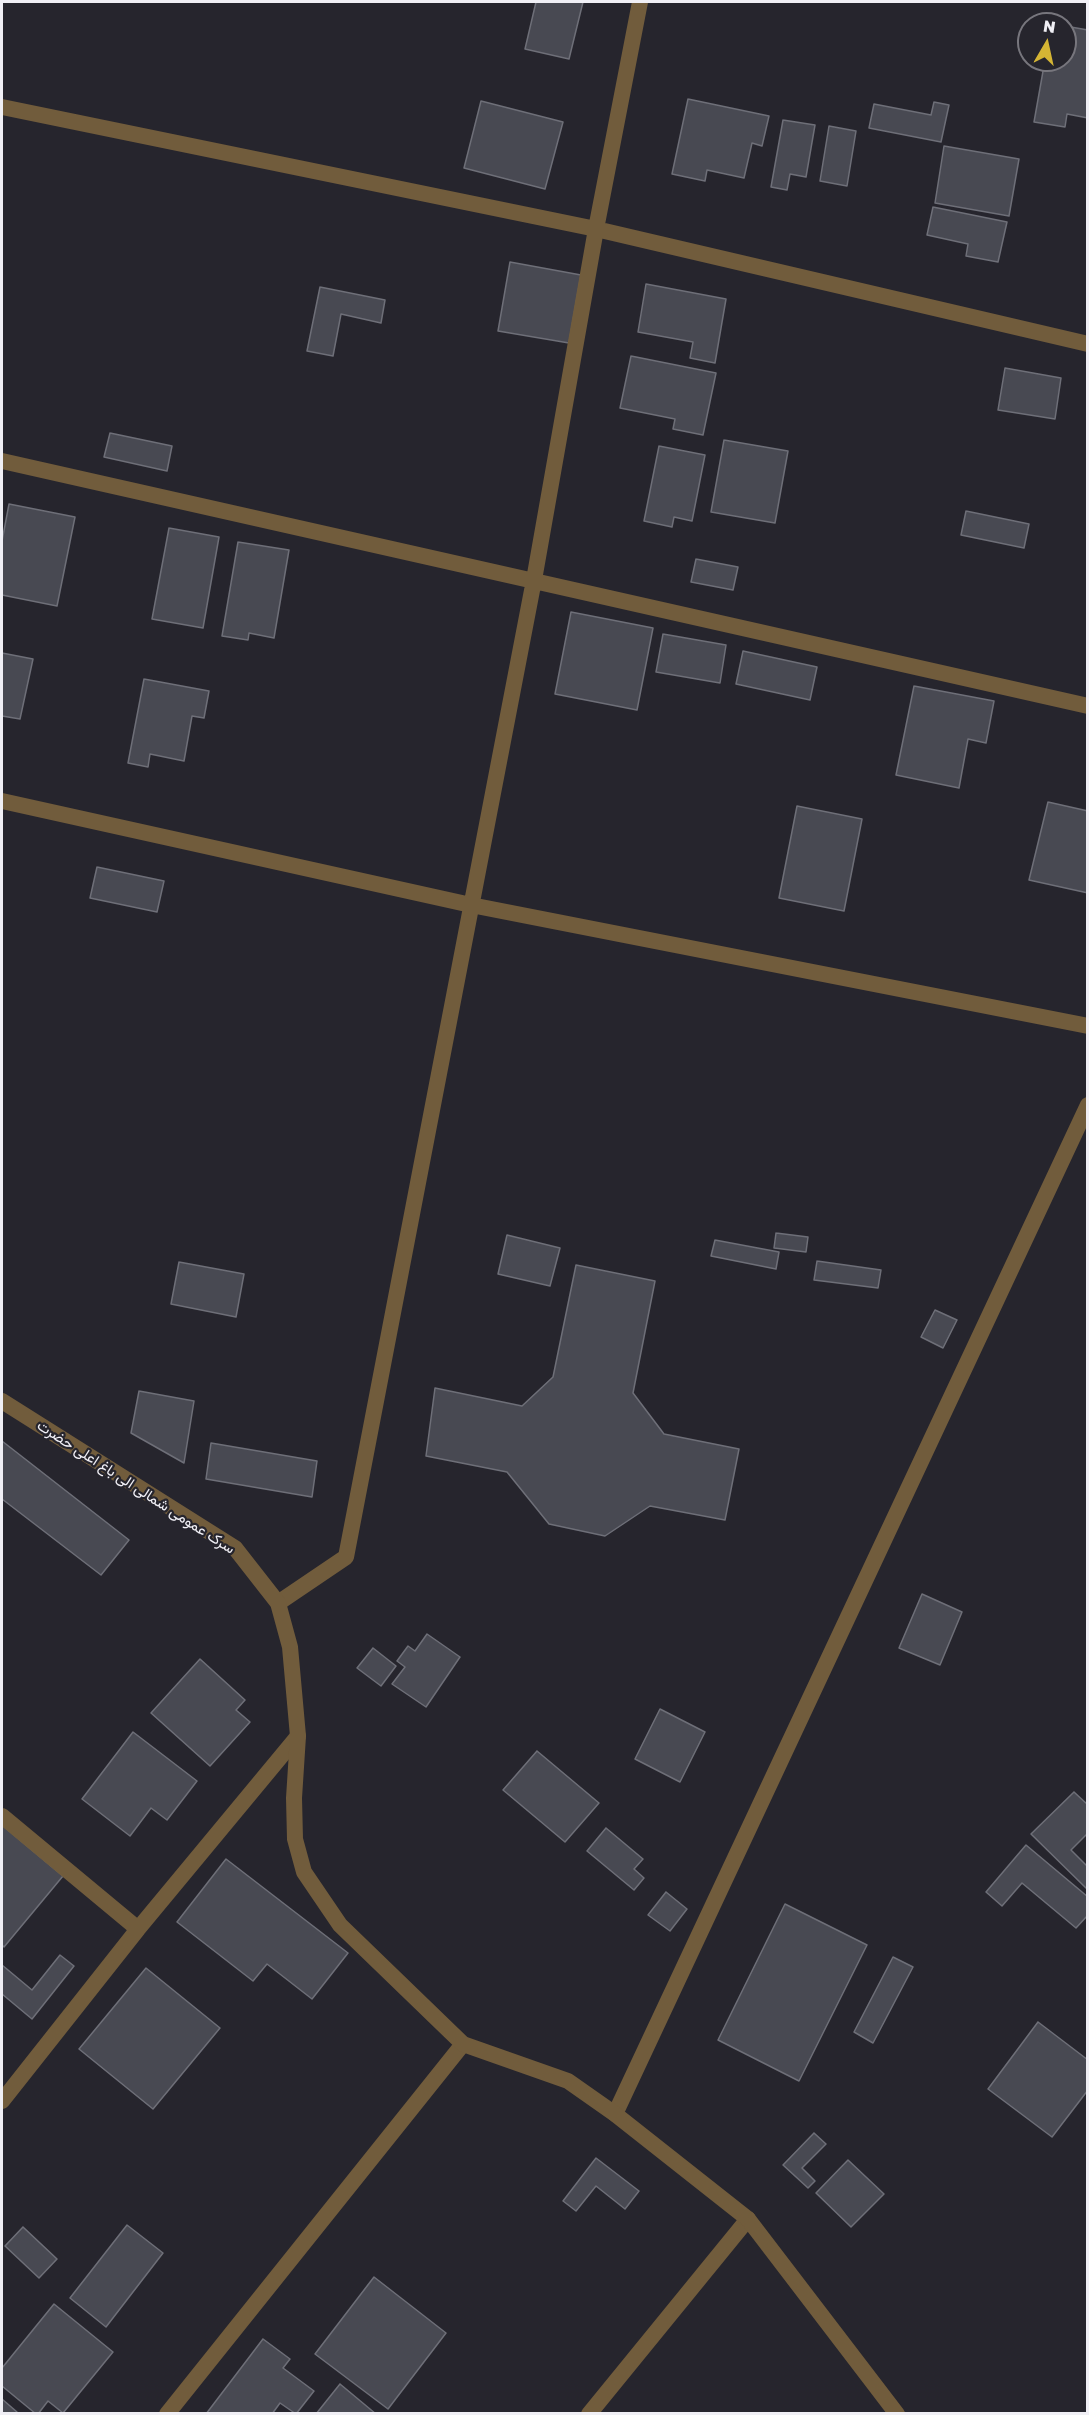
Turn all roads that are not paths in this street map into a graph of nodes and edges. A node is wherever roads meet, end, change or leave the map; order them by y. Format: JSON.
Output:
{"nodes":[{"id":1,"x":640,"y":2,"type":"edge"},
{"id":2,"x":2,"y":107,"type":"edge"},
{"id":3,"x":596,"y":229,"type":"junction"},
{"id":4,"x":1088,"y":344,"type":"edge"},
{"id":5,"x":2,"y":461,"type":"edge"},
{"id":6,"x":534,"y":580,"type":"junction"},
{"id":7,"x":1088,"y":706,"type":"edge"},
{"id":8,"x":2,"y":801,"type":"edge"},
{"id":9,"x":471,"y":905,"type":"junction"},
{"id":10,"x":1088,"y":1026,"type":"edge"},
{"id":11,"x":1088,"y":1105,"type":"edge"},
{"id":12,"x":2,"y":1401,"type":"edge"},
{"id":13,"x":278,"y":1603,"type":"junction"},
{"id":14,"x":298,"y":1736,"type":"junction"},
{"id":15,"x":2,"y":1816,"type":"edge"},
{"id":16,"x":138,"y":1929,"type":"junction"},
{"id":17,"x":463,"y":2044,"type":"junction"},
{"id":18,"x":2,"y":2101,"type":"edge"},
{"id":19,"x":615,"y":2114,"type":"junction"},
{"id":20,"x":748,"y":2219,"type":"junction"},
{"id":21,"x":167,"y":2414,"type":"edge"},
{"id":22,"x":589,"y":2414,"type":"edge"},
{"id":23,"x":897,"y":2414,"type":"edge"}],
"edges":[{"from":1,"to":3,"type":"street"},
{"from":2,"to":3,"type":"street"},
{"from":3,"to":4,"type":"street"},
{"from":3,"to":6,"type":"street"},
{"from":5,"to":6,"type":"street"},
{"from":6,"to":7,"type":"street"},
{"from":6,"to":9,"type":"street"},
{"from":8,"to":9,"type":"street"},
{"from":9,"to":10,"type":"street"},
{"from":9,"to":13,"type":"street"},
{"from":11,"to":19,"type":"street"},
{"from":12,"to":13,"type":"street","name":"سرک عمومی شمالی الی باغ اعلی حضرت"},
{"from":13,"to":14,"type":"street","name":"سرک عمومی شمالی الی باغ اعلی حضرت"},
{"from":14,"to":16,"type":"street"},
{"from":14,"to":17,"type":"street","name":"سرک عمومی شمالی الی باغ اعلی حضرت"},
{"from":15,"to":16,"type":"street"},
{"from":16,"to":18,"type":"street"},
{"from":17,"to":19,"type":"street","name":"سرک عمومی شمالی الی باغ اعلی حضرت"},
{"from":17,"to":21,"type":"street"},
{"from":19,"to":20,"type":"street","name":"سرک عمومی شمالی الی باغ اعلی حضرت"},
{"from":20,"to":22,"type":"street"},
{"from":20,"to":23,"type":"street","name":"سرک عمومی شمالی الی باغ اعلی حضرت"}]}
